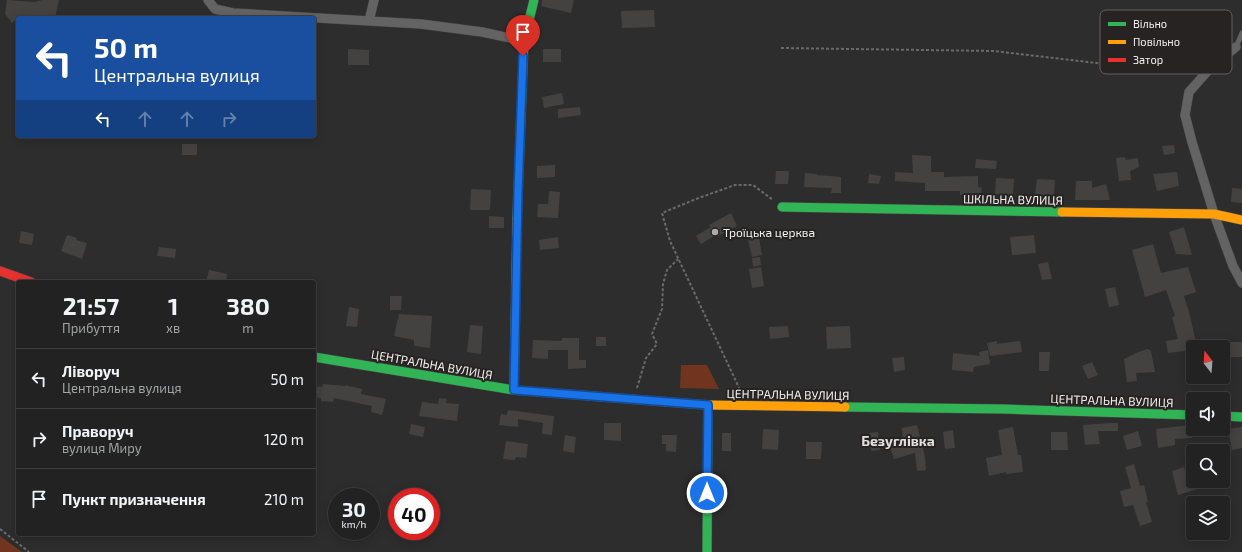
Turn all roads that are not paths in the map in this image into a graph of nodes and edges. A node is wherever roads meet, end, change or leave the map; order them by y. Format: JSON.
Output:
{"nodes":[{"id":1,"x":208,"y":0,"type":"edge"},
{"id":2,"x":374,"y":0,"type":"edge"},
{"id":3,"x":534,"y":0,"type":"edge"},
{"id":4,"x":291,"y":16,"type":"edge"},
{"id":5,"x":316,"y":17,"type":"edge"},
{"id":6,"x":369,"y":20,"type":"junction"},
{"id":7,"x":1242,"y":33,"type":"edge"},
{"id":8,"x":524,"y":41,"type":"junction"},
{"id":9,"x":1236,"y":47,"type":"joint"},
{"id":10,"x":1232,"y":50,"type":"edge"},
{"id":11,"x":1205,"y":74,"type":"edge"},
{"id":12,"x":782,"y":207,"type":"road end"},
{"id":13,"x":1214,"y":214,"type":"junction"},
{"id":14,"x":1242,"y":220,"type":"edge"},
{"id":15,"x":0,"y":271,"type":"edge"},
{"id":16,"x":25,"y":280,"type":"edge"},
{"id":17,"x":1242,"y":283,"type":"edge"},
{"id":18,"x":316,"y":357,"type":"edge"},
{"id":19,"x":514,"y":390,"type":"junction"},
{"id":20,"x":708,"y":405,"type":"junction"},
{"id":21,"x":1186,"y":415,"type":"edge"},
{"id":22,"x":1230,"y":416,"type":"edge"},
{"id":23,"x":1242,"y":417,"type":"edge"},
{"id":24,"x":707,"y":552,"type":"edge"}],
"edges":[{"from":1,"to":4,"type":"street"},
{"from":2,"to":6,"type":"street"},
{"from":3,"to":8,"type":"street"},
{"from":5,"to":6,"type":"street"},
{"from":6,"to":8,"type":"street"},
{"from":7,"to":9,"type":"lane"},
{"from":8,"to":19,"type":"street"},
{"from":9,"to":10,"type":"street"},
{"from":11,"to":13,"type":"street"},
{"from":12,"to":13,"type":"street","name":"ШКІЛЬНА ВУЛИЦЯ"},
{"from":13,"to":14,"type":"street","name":"ШКІЛЬНА ВУЛИЦЯ"},
{"from":13,"to":17,"type":"street"},
{"from":15,"to":16,"type":"street"},
{"from":18,"to":19,"type":"street","name":"ЦЕНТРАЛЬНА ВУЛИЦЯ"},
{"from":19,"to":20,"type":"street","name":"ЦЕНТРАЛЬНА ВУЛИЦЯ"},
{"from":20,"to":21,"type":"street","name":"ЦЕНТРАЛЬНА ВУЛИЦЯ"},
{"from":20,"to":24,"type":"street"},
{"from":22,"to":23,"type":"street"}]}
